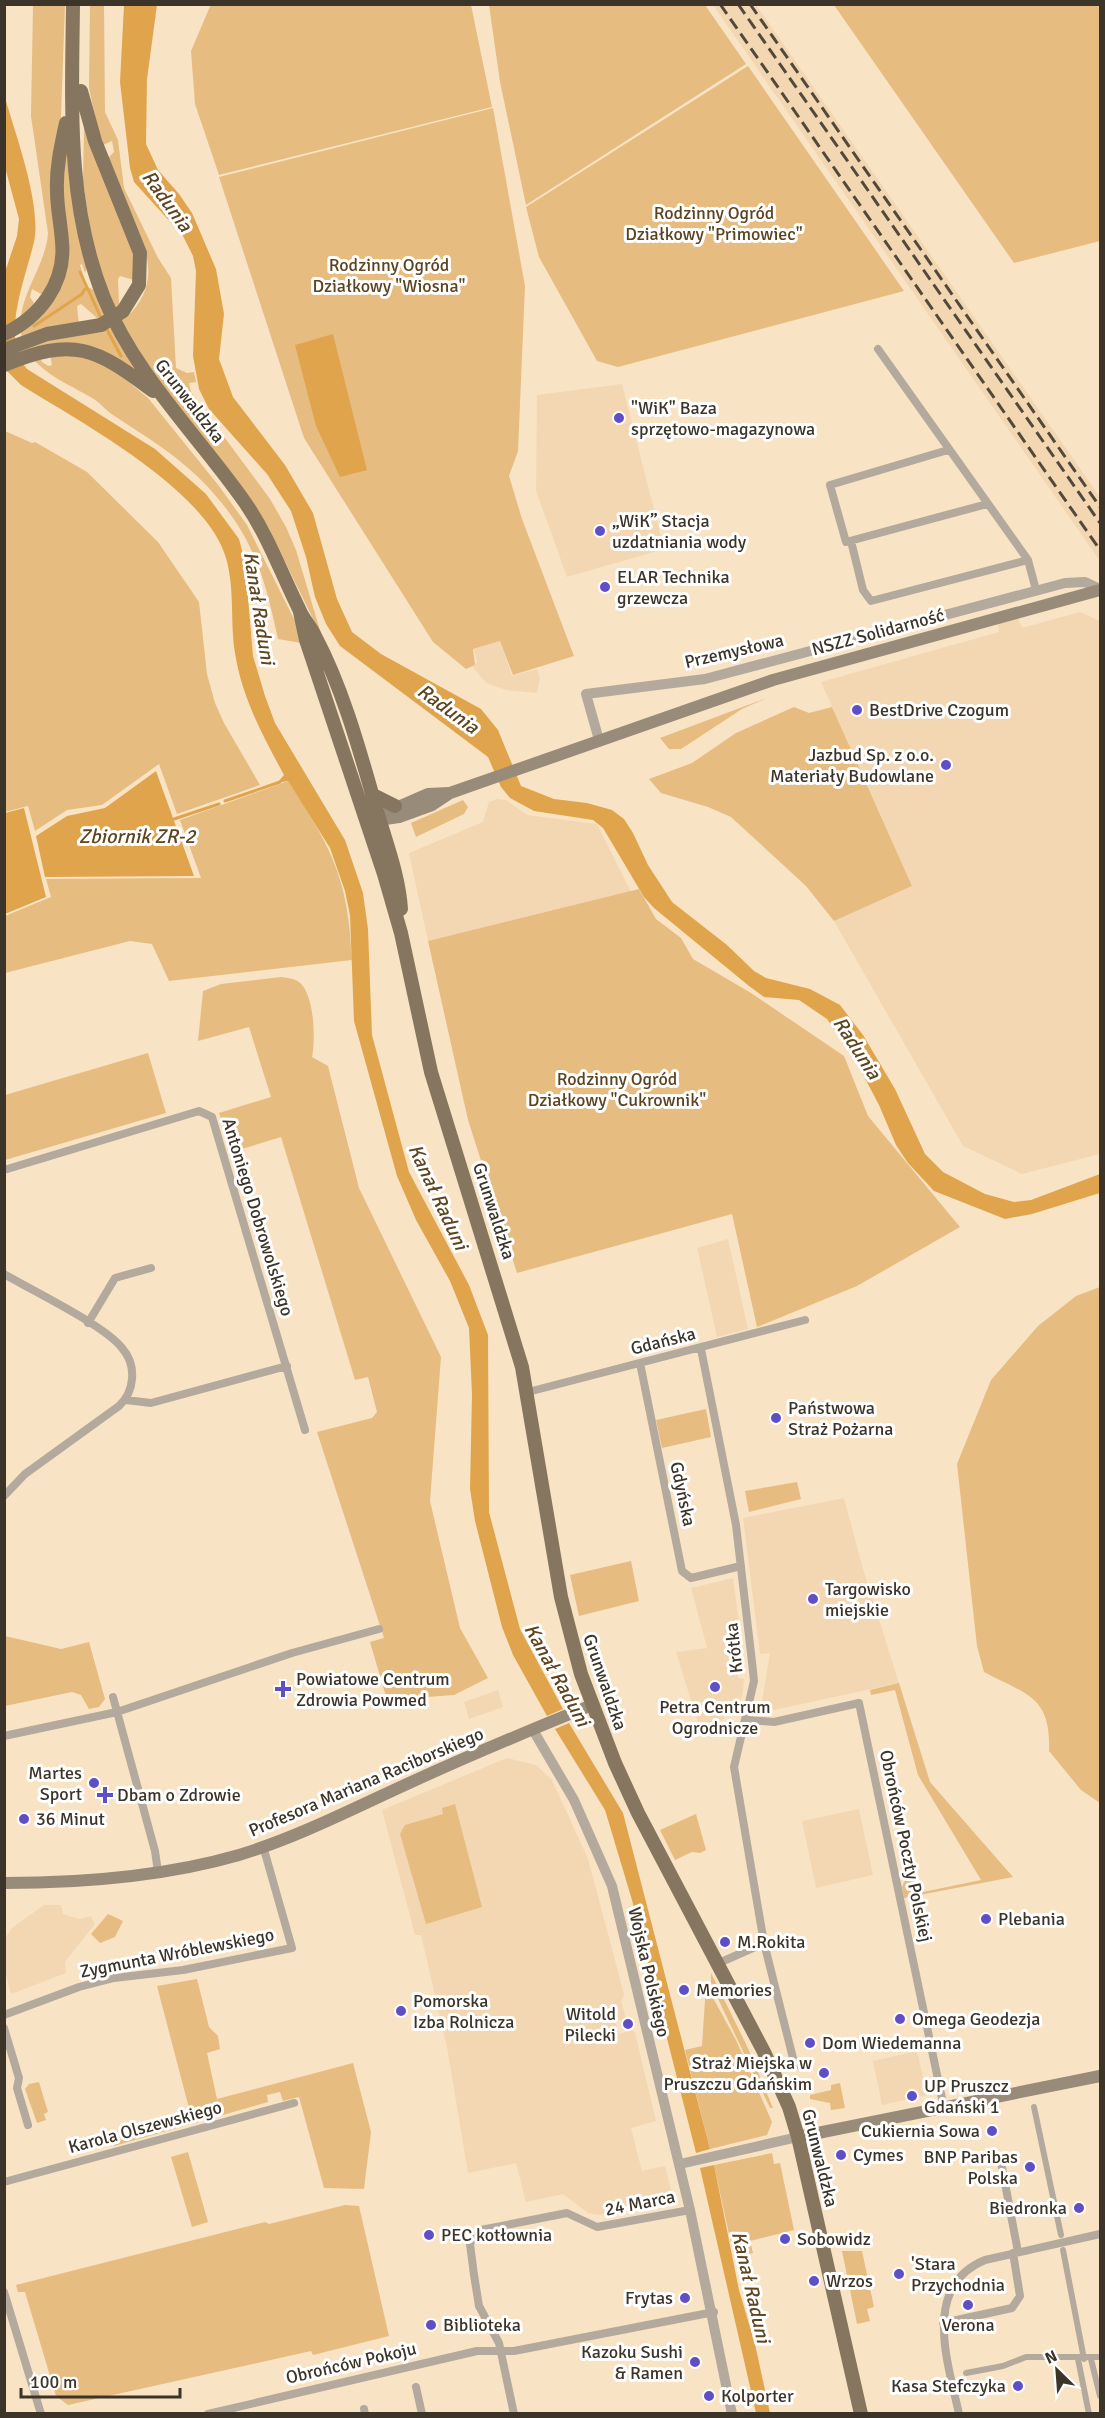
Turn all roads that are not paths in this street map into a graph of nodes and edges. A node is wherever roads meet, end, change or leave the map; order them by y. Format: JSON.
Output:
{"nodes":[{"id":1,"x":73,"y":4,"type":"edge"},
{"id":2,"x":82,"y":4,"type":"edge"},
{"id":3,"x":77,"y":92,"type":"junction"},
{"id":4,"x":4,"y":334,"type":"edge"},
{"id":5,"x":878,"y":349,"type":"dead end"},
{"id":6,"x":4,"y":350,"type":"edge"},
{"id":7,"x":4,"y":365,"type":"edge"},
{"id":8,"x":164,"y":400,"type":"junction"},
{"id":9,"x":948,"y":450,"type":"junction"},
{"id":10,"x":987,"y":504,"type":"junction"},
{"id":11,"x":851,"y":541,"type":"junction"},
{"id":12,"x":1028,"y":560,"type":"junction"},
{"id":13,"x":1036,"y":590,"type":"junction"},
{"id":14,"x":1101,"y":590,"type":"edge"},
{"id":15,"x":300,"y":612,"type":"junction"},
{"id":16,"x":599,"y":740,"type":"junction"},
{"id":17,"x":450,"y":793,"type":"junction"},
{"id":18,"x":372,"y":794,"type":"junction"},
{"id":19,"x":395,"y":806,"type":"junction"},
{"id":20,"x":373,"y":820,"type":"junction"},
{"id":21,"x":4,"y":1170,"type":"edge"},
{"id":22,"x":151,"y":1268,"type":"dead end"},
{"id":23,"x":4,"y":1274,"type":"edge"},
{"id":24,"x":805,"y":1320,"type":"dead end"},
{"id":25,"x":88,"y":1323,"type":"junction"},
{"id":26,"x":701,"y":1349,"type":"junction"},
{"id":27,"x":640,"y":1363,"type":"junction"},
{"id":28,"x":287,"y":1366,"type":"junction"},
{"id":29,"x":528,"y":1392,"type":"junction"},
{"id":30,"x":126,"y":1400,"type":"junction"},
{"id":31,"x":306,"y":1430,"type":"dead end"},
{"id":32,"x":6,"y":1491,"type":"edge"},
{"id":33,"x":741,"y":1566,"type":"junction"},
{"id":34,"x":379,"y":1629,"type":"dead end"},
{"id":35,"x":114,"y":1696,"type":"dead end"},
{"id":36,"x":592,"y":1705,"type":"junction"},
{"id":37,"x":117,"y":1712,"type":"junction"},
{"id":38,"x":747,"y":1720,"type":"junction"},
{"id":39,"x":533,"y":1730,"type":"junction"},
{"id":40,"x":4,"y":1736,"type":"edge"},
{"id":41,"x":263,"y":1846,"type":"junction"},
{"id":42,"x":158,"y":1872,"type":"junction"},
{"id":43,"x":4,"y":1883,"type":"edge"},
{"id":44,"x":764,"y":1943,"type":"junction"},
{"id":45,"x":719,"y":1963,"type":"junction"},
{"id":46,"x":4,"y":2015,"type":"edge"},
{"id":47,"x":4,"y":2028,"type":"edge"},
{"id":48,"x":795,"y":2066,"type":"dead end"},
{"id":49,"x":1101,"y":2076,"type":"edge"},
{"id":50,"x":294,"y":2103,"type":"dead end"},
{"id":51,"x":1034,"y":2107,"type":"dead end"},
{"id":52,"x":945,"y":2108,"type":"junction"},
{"id":53,"x":28,"y":2125,"type":"dead end"},
{"id":54,"x":798,"y":2137,"type":"junction"},
{"id":55,"x":1000,"y":2157,"type":"dead end"},
{"id":56,"x":680,"y":2164,"type":"junction"},
{"id":57,"x":4,"y":2182,"type":"edge"},
{"id":58,"x":690,"y":2210,"type":"junction"},
{"id":59,"x":1061,"y":2235,"type":"dead end"},
{"id":60,"x":1101,"y":2235,"type":"edge"},
{"id":61,"x":1064,"y":2250,"type":"dead end"},
{"id":62,"x":1016,"y":2253,"type":"junction"},
{"id":63,"x":4,"y":2292,"type":"edge"},
{"id":64,"x":714,"y":2312,"type":"junction"},
{"id":65,"x":943,"y":2323,"type":"junction"},
{"id":66,"x":501,"y":2352,"type":"junction"},
{"id":67,"x":1101,"y":2357,"type":"edge"},
{"id":68,"x":1081,"y":2359,"type":"junction"},
{"id":69,"x":1091,"y":2359,"type":"junction"},
{"id":70,"x":966,"y":2373,"type":"dead end"},
{"id":71,"x":416,"y":2387,"type":"dead end"},
{"id":72,"x":1101,"y":2396,"type":"edge"},
{"id":73,"x":41,"y":2414,"type":"edge"},
{"id":74,"x":208,"y":2414,"type":"edge"},
{"id":75,"x":422,"y":2414,"type":"edge"},
{"id":76,"x":514,"y":2414,"type":"edge"},
{"id":77,"x":732,"y":2414,"type":"edge"},
{"id":78,"x":861,"y":2414,"type":"edge"},
{"id":79,"x":958,"y":2414,"type":"edge"},
{"id":80,"x":1089,"y":2414,"type":"edge"}],
"edges":[{"from":1,"to":3,"type":"main road","name":"Grunwaldzka"},
{"from":2,"to":3,"type":"main road","name":"Grunwaldzka"},
{"from":3,"to":4,"type":"main road"},
{"from":3,"to":6,"type":"main road","bridge":true},
{"from":3,"to":8,"type":"main road","name":"Grunwaldzka"},
{"from":5,"to":9,"type":"street"},
{"from":7,"to":8,"type":"main road"},
{"from":8,"to":15,"type":"main road","name":"Grunwaldzka"},
{"from":9,"to":10,"type":"street"},
{"from":9,"to":11,"type":"street"},
{"from":10,"to":11,"type":"street"},
{"from":10,"to":12,"type":"street"},
{"from":11,"to":12,"type":"street"},
{"from":12,"to":13,"type":"street"},
{"from":13,"to":14,"type":"street","name":"Przemysłowa"},
{"from":13,"to":16,"type":"street","name":"Przemysłowa"},
{"from":14,"to":16,"type":"main road","name":"NSZZ Solidarność"},
{"from":15,"to":18,"type":"main road","name":"Grunwaldzka"},
{"from":15,"to":20,"type":"main road","name":"Grunwaldzka"},
{"from":16,"to":17,"type":"main road"},
{"from":17,"to":19,"type":"main road"},
{"from":17,"to":20,"type":"main road"},
{"from":18,"to":19,"type":"main road"},
{"from":18,"to":20,"type":"main road","name":"Grunwaldzka"},
{"from":19,"to":20,"type":"main road"},
{"from":20,"to":29,"type":"main road","name":"Grunwaldzka"},
{"from":21,"to":28,"type":"street","name":"Antoniego Dobrowolskiego"},
{"from":22,"to":25,"type":"street"},
{"from":23,"to":25,"type":"street"},
{"from":24,"to":26,"type":"street","name":"Gdańska"},
{"from":25,"to":30,"type":"street"},
{"from":26,"to":27,"type":"street","name":"Gdańska"},
{"from":26,"to":33,"type":"street","name":"Krótka"},
{"from":27,"to":29,"type":"street","name":"Gdańska"},
{"from":27,"to":33,"type":"street","name":"Gdyńska"},
{"from":28,"to":30,"type":"street"},
{"from":28,"to":31,"type":"street","name":"Antoniego Dobrowolskiego"},
{"from":29,"to":36,"type":"main road","name":"Grunwaldzka"},
{"from":30,"to":32,"type":"street"},
{"from":33,"to":38,"type":"street","name":"Krótka"},
{"from":34,"to":37,"type":"street"},
{"from":35,"to":37,"type":"street"},
{"from":36,"to":39,"type":"main road","name":"Profesora Mariana Raciborskiego"},
{"from":36,"to":45,"type":"main road","name":"Grunwaldzka"},
{"from":37,"to":40,"type":"street"},
{"from":37,"to":42,"type":"street"},
{"from":38,"to":44,"type":"street","name":"Krótka"},
{"from":38,"to":52,"type":"street","name":"Obrońców Poczty Polskiej"},
{"from":39,"to":41,"type":"main road","name":"Profesora Mariana Raciborskiego"},
{"from":39,"to":56,"type":"street","name":"Wojska Polskiego"},
{"from":41,"to":42,"type":"main road","name":"Profesora Mariana Raciborskiego"},
{"from":41,"to":46,"type":"street","name":"Zygmunta Wróblewskiego"},
{"from":42,"to":43,"type":"main road","name":"Profesora Mariana Raciborskiego"},
{"from":44,"to":45,"type":"street"},
{"from":44,"to":48,"type":"street","name":"Krótka"},
{"from":45,"to":54,"type":"main road","name":"Grunwaldzka"},
{"from":47,"to":53,"type":"street"},
{"from":49,"to":52,"type":"main road"},
{"from":50,"to":57,"type":"street","name":"Karola Olszewskiego"},
{"from":51,"to":59,"type":"street"},
{"from":52,"to":54,"type":"main road"},
{"from":54,"to":56,"type":"street"},
{"from":54,"to":78,"type":"main road","name":"Grunwaldzka"},
{"from":55,"to":62,"type":"street"},
{"from":56,"to":58,"type":"street","name":"Wojska Polskiego"},
{"from":58,"to":64,"type":"street","name":"Wojska Polskiego"},
{"from":58,"to":66,"type":"street","name":"24 Marca"},
{"from":60,"to":62,"type":"street"},
{"from":61,"to":68,"type":"street"},
{"from":62,"to":65,"type":"street"},
{"from":62,"to":65,"type":"street"},
{"from":63,"to":73,"type":"street"},
{"from":64,"to":66,"type":"street","name":"Obrońców Pokoju"},
{"from":64,"to":77,"type":"street","name":"Wojska Polskiego"},
{"from":65,"to":79,"type":"street"},
{"from":66,"to":74,"type":"street","name":"Obrońców Pokoju"},
{"from":66,"to":76,"type":"street","name":"24 Marca"},
{"from":67,"to":69,"type":"street"},
{"from":68,"to":69,"type":"street"},
{"from":68,"to":70,"type":"street"},
{"from":68,"to":80,"type":"street"},
{"from":69,"to":72,"type":"street"},
{"from":71,"to":75,"type":"street"}]}
